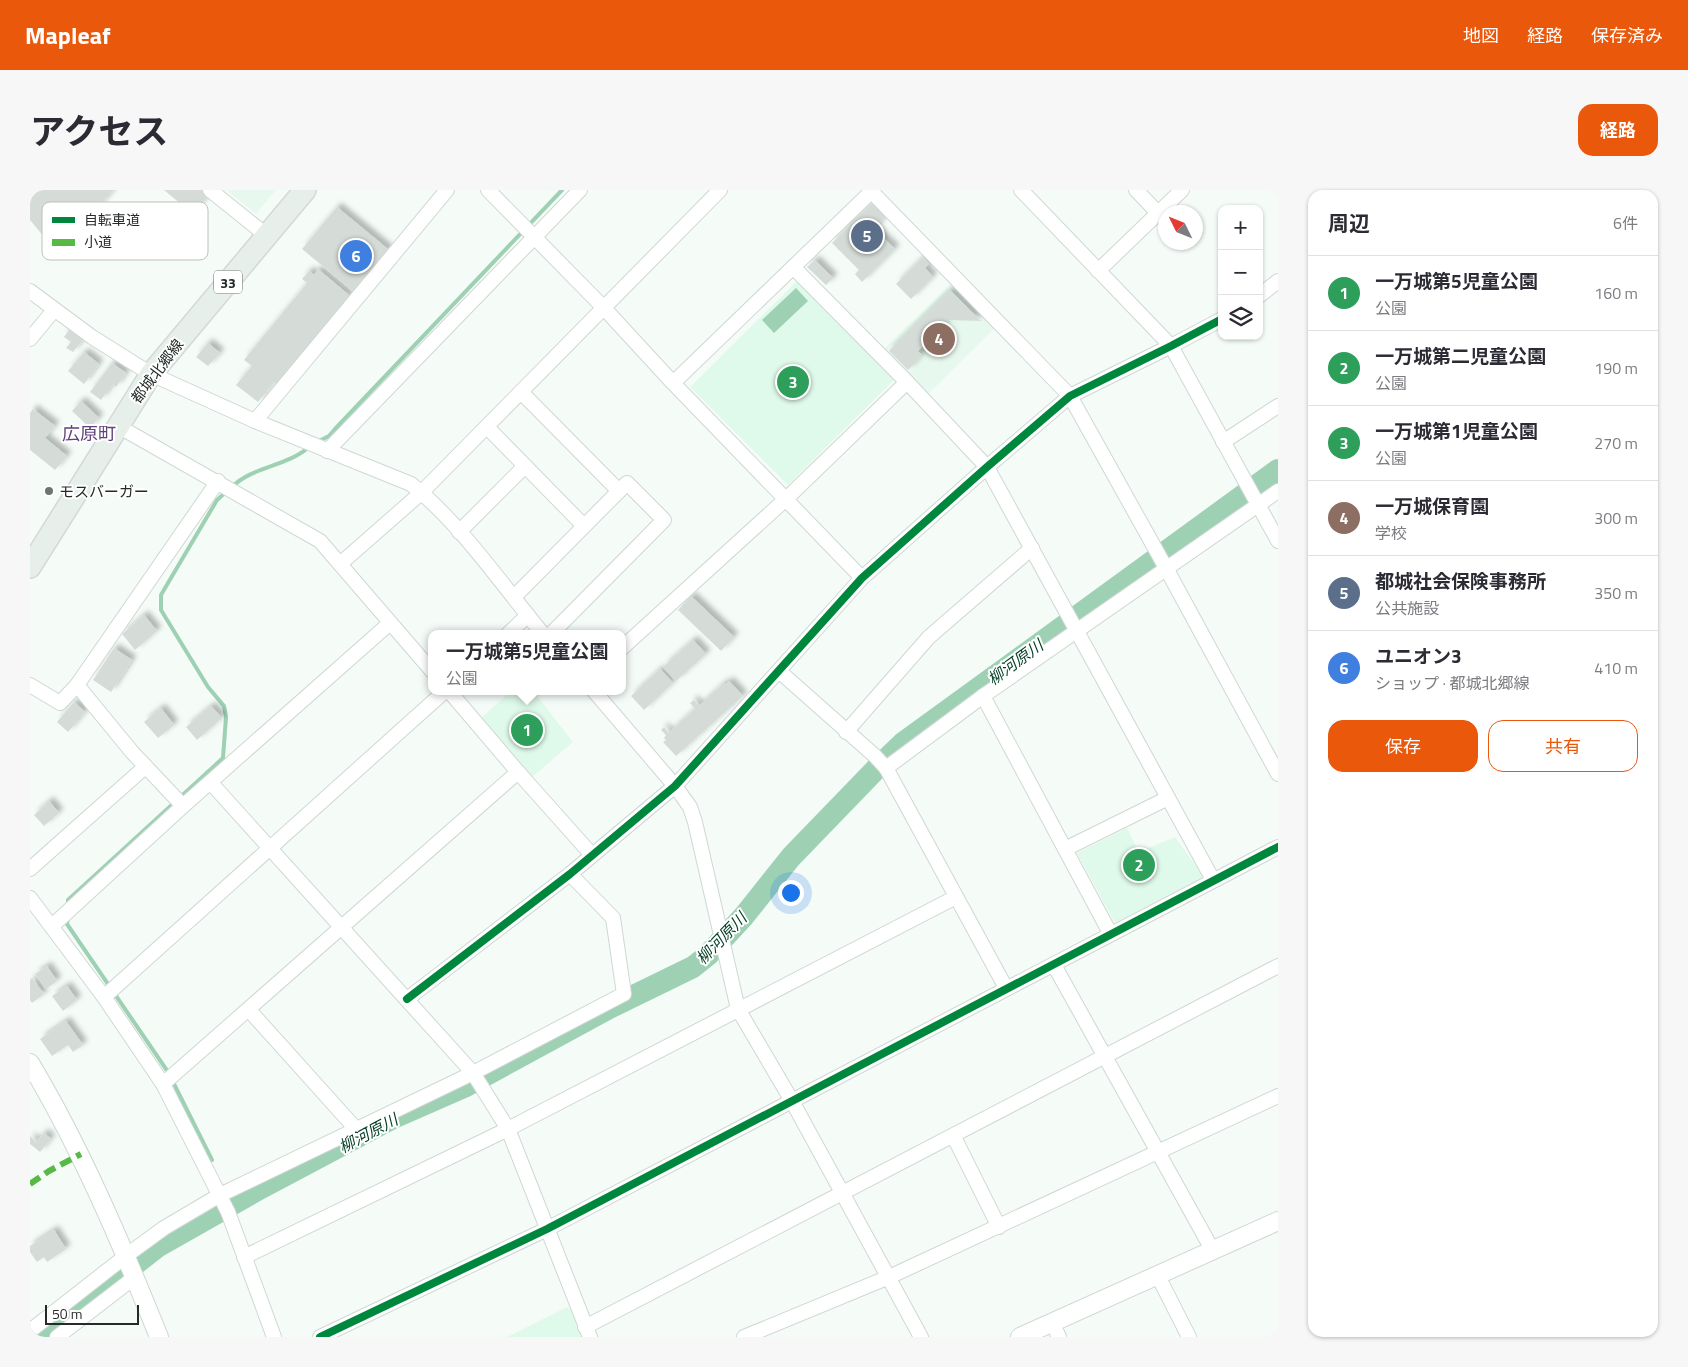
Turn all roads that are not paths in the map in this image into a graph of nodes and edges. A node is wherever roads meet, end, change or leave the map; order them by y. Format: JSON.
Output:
{"nodes":[{"id":1,"x":210,"y":190,"type":"edge"},
{"id":2,"x":305,"y":190,"type":"edge"},
{"id":3,"x":447,"y":190,"type":"edge"},
{"id":4,"x":488,"y":190,"type":"edge"},
{"id":5,"x":580,"y":190,"type":"edge"},
{"id":6,"x":720,"y":190,"type":"edge"},
{"id":7,"x":872,"y":190,"type":"edge"},
{"id":8,"x":1021,"y":190,"type":"edge"},
{"id":9,"x":1136,"y":190,"type":"edge"},
{"id":10,"x":1182,"y":190,"type":"edge"},
{"id":11,"x":1166,"y":205,"type":"edge"},
{"id":12,"x":1158,"y":213,"type":"joint"},
{"id":13,"x":266,"y":236,"type":"junction"},
{"id":14,"x":534,"y":238,"type":"junction"},
{"id":15,"x":793,"y":267,"type":"junction"},
{"id":16,"x":1098,"y":271,"type":"junction"},
{"id":17,"x":1278,"y":281,"type":"edge"},
{"id":18,"x":30,"y":291,"type":"edge"},
{"id":19,"x":1260,"y":295,"type":"edge"},
{"id":20,"x":603,"y":307,"type":"junction"},
{"id":21,"x":54,"y":310,"type":"junction"},
{"id":22,"x":1218,"y":321,"type":"edge"},
{"id":23,"x":30,"y":339,"type":"edge"},
{"id":24,"x":1172,"y":346,"type":"junction"},
{"id":25,"x":151,"y":374,"type":"junction"},
{"id":26,"x":673,"y":382,"type":"junction"},
{"id":27,"x":907,"y":382,"type":"junction"},
{"id":28,"x":520,"y":392,"type":"junction"},
{"id":29,"x":1070,"y":396,"type":"junction"},
{"id":30,"x":1278,"y":406,"type":"edge"},
{"id":31,"x":255,"y":421,"type":"junction"},
{"id":32,"x":118,"y":426,"type":"junction"},
{"id":33,"x":487,"y":427,"type":"junction"},
{"id":34,"x":1223,"y":442,"type":"junction"},
{"id":35,"x":327,"y":451,"type":"junction"},
{"id":36,"x":525,"y":466,"type":"junction"},
{"id":37,"x":987,"y":467,"type":"junction"},
{"id":38,"x":218,"y":481,"type":"junction"},
{"id":39,"x":619,"y":491,"type":"junction"},
{"id":40,"x":1278,"y":491,"type":"edge"},
{"id":41,"x":421,"y":492,"type":"junction"},
{"id":42,"x":786,"y":498,"type":"junction"},
{"id":43,"x":1258,"y":505,"type":"junction"},
{"id":44,"x":584,"y":526,"type":"junction"},
{"id":45,"x":459,"y":532,"type":"junction"},
{"id":46,"x":1278,"y":541,"type":"edge"},
{"id":47,"x":1032,"y":548,"type":"junction"},
{"id":48,"x":340,"y":564,"type":"junction"},
{"id":49,"x":30,"y":567,"type":"edge"},
{"id":50,"x":1166,"y":568,"type":"junction"},
{"id":51,"x":862,"y":578,"type":"junction"},
{"id":52,"x":514,"y":598,"type":"junction"},
{"id":53,"x":528,"y":615,"type":"junction"},
{"id":54,"x":390,"y":623,"type":"junction"},
{"id":55,"x":512,"y":630,"type":"edge"},
{"id":56,"x":541,"y":630,"type":"edge"},
{"id":57,"x":555,"y":630,"type":"edge"},
{"id":58,"x":1076,"y":631,"type":"junction"},
{"id":59,"x":626,"y":644,"type":"edge"},
{"id":60,"x":428,"y":666,"type":"edge"},
{"id":61,"x":779,"y":671,"type":"junction"},
{"id":62,"x":30,"y":685,"type":"edge"},
{"id":63,"x":77,"y":685,"type":"junction"},
{"id":64,"x":441,"y":695,"type":"edge"},
{"id":65,"x":452,"y":695,"type":"edge"},
{"id":66,"x":597,"y":695,"type":"edge"},
{"id":67,"x":983,"y":696,"type":"junction"},
{"id":68,"x":846,"y":732,"type":"junction"},
{"id":69,"x":145,"y":767,"type":"junction"},
{"id":70,"x":886,"y":768,"type":"junction"},
{"id":71,"x":518,"y":772,"type":"junction"},
{"id":72,"x":1278,"y":774,"type":"edge"},
{"id":73,"x":211,"y":783,"type":"junction"},
{"id":74,"x":675,"y":786,"type":"junction"},
{"id":75,"x":1168,"y":798,"type":"junction"},
{"id":76,"x":183,"y":806,"type":"junction"},
{"id":77,"x":1278,"y":847,"type":"edge"},
{"id":78,"x":270,"y":849,"type":"junction"},
{"id":79,"x":1065,"y":849,"type":"junction"},
{"id":80,"x":592,"y":855,"type":"junction"},
{"id":81,"x":30,"y":869,"type":"edge"},
{"id":82,"x":570,"y":874,"type":"junction"},
{"id":83,"x":1212,"y":880,"type":"junction"},
{"id":84,"x":956,"y":897,"type":"junction"},
{"id":85,"x":30,"y":898,"type":"edge"},
{"id":86,"x":52,"y":926,"type":"junction"},
{"id":87,"x":342,"y":927,"type":"junction"},
{"id":88,"x":1110,"y":934,"type":"junction"},
{"id":89,"x":1054,"y":965,"type":"junction"},
{"id":90,"x":1278,"y":966,"type":"edge"},
{"id":91,"x":1006,"y":988,"type":"junction"},
{"id":92,"x":104,"y":997,"type":"junction"},
{"id":93,"x":407,"y":999,"type":"junction"},
{"id":94,"x":738,"y":1009,"type":"junction"},
{"id":95,"x":249,"y":1010,"type":"junction"},
{"id":96,"x":1104,"y":1056,"type":"junction"},
{"id":97,"x":30,"y":1062,"type":"edge"},
{"id":98,"x":476,"y":1079,"type":"junction"},
{"id":99,"x":163,"y":1084,"type":"junction"},
{"id":100,"x":1278,"y":1096,"type":"edge"},
{"id":101,"x":792,"y":1101,"type":"junction"},
{"id":102,"x":356,"y":1129,"type":"junction"},
{"id":103,"x":508,"y":1129,"type":"junction"},
{"id":104,"x":954,"y":1137,"type":"junction"},
{"id":105,"x":1158,"y":1152,"type":"junction"},
{"id":106,"x":842,"y":1194,"type":"junction"},
{"id":107,"x":220,"y":1195,"type":"junction"},
{"id":108,"x":1278,"y":1221,"type":"edge"},
{"id":109,"x":999,"y":1227,"type":"junction"},
{"id":110,"x":547,"y":1229,"type":"junction"},
{"id":111,"x":1213,"y":1251,"type":"junction"},
{"id":112,"x":126,"y":1255,"type":"junction"},
{"id":113,"x":244,"y":1257,"type":"junction"},
{"id":114,"x":1158,"y":1276,"type":"junction"},
{"id":115,"x":135,"y":1277,"type":"junction"},
{"id":116,"x":889,"y":1277,"type":"junction"},
{"id":117,"x":1055,"y":1329,"type":"edge"},
{"id":118,"x":30,"y":1331,"type":"edge"},
{"id":119,"x":587,"y":1332,"type":"edge"},
{"id":120,"x":57,"y":1337,"type":"edge"},
{"id":121,"x":159,"y":1337,"type":"edge"},
{"id":122,"x":274,"y":1337,"type":"edge"},
{"id":123,"x":320,"y":1337,"type":"edge"},
{"id":124,"x":744,"y":1337,"type":"edge"},
{"id":125,"x":921,"y":1337,"type":"edge"},
{"id":126,"x":1020,"y":1337,"type":"edge"},
{"id":127,"x":1189,"y":1337,"type":"edge"}],
"edges":[{"from":1,"to":13,"type":"street"},
{"from":2,"to":13,"type":"main road","name":"都城北郷線","number":"33"},
{"from":3,"to":31,"type":"street"},
{"from":4,"to":14,"type":"street"},
{"from":5,"to":14,"type":"street"},
{"from":6,"to":20,"type":"street"},
{"from":7,"to":15,"type":"street"},
{"from":7,"to":29,"type":"street"},
{"from":8,"to":16,"type":"street"},
{"from":9,"to":12,"type":"street"},
{"from":10,"to":11,"type":"street"},
{"from":12,"to":16,"type":"street"},
{"from":13,"to":25,"type":"main road","name":"都城北郷線","number":"33"},
{"from":14,"to":20,"type":"street"},
{"from":14,"to":35,"type":"street"},
{"from":15,"to":26,"type":"street"},
{"from":15,"to":27,"type":"street"},
{"from":16,"to":24,"type":"street"},
{"from":17,"to":19,"type":"street"},
{"from":18,"to":21,"type":"street"},
{"from":20,"to":26,"type":"street"},
{"from":20,"to":28,"type":"street"},
{"from":21,"to":23,"type":"street"},
{"from":21,"to":25,"type":"street"},
{"from":22,"to":24,"type":"street"},
{"from":24,"to":29,"type":"street"},
{"from":24,"to":34,"type":"street"},
{"from":25,"to":31,"type":"street"},
{"from":25,"to":32,"type":"main road","name":"都城北郷線","number":"33"},
{"from":26,"to":42,"type":"street"},
{"from":27,"to":37,"type":"street"},
{"from":27,"to":42,"type":"street"},
{"from":28,"to":33,"type":"street"},
{"from":28,"to":39,"type":"street"},
{"from":29,"to":37,"type":"street"},
{"from":29,"to":50,"type":"street"},
{"from":30,"to":34,"type":"street"},
{"from":31,"to":35,"type":"street"},
{"from":32,"to":38,"type":"street"},
{"from":32,"to":49,"type":"main road","name":"都城北郷線","number":"33"},
{"from":33,"to":36,"type":"street"},
{"from":33,"to":41,"type":"street"},
{"from":34,"to":43,"type":"street"},
{"from":35,"to":41,"type":"street"},
{"from":36,"to":44,"type":"street"},
{"from":36,"to":45,"type":"street"},
{"from":37,"to":47,"type":"street"},
{"from":37,"to":51,"type":"street"},
{"from":38,"to":48,"type":"street"},
{"from":38,"to":63,"type":"street"},
{"from":39,"to":44,"type":"street"},
{"from":39,"to":57,"type":"street"},
{"from":40,"to":43,"type":"street"},
{"from":41,"to":45,"type":"street"},
{"from":41,"to":48,"type":"street"},
{"from":42,"to":51,"type":"street"},
{"from":42,"to":59,"type":"street"},
{"from":43,"to":46,"type":"street"},
{"from":43,"to":50,"type":"street"},
{"from":44,"to":52,"type":"street"},
{"from":45,"to":52,"type":"street"},
{"from":47,"to":58,"type":"street"},
{"from":47,"to":68,"type":"street"},
{"from":48,"to":54,"type":"street"},
{"from":50,"to":58,"type":"street"},
{"from":50,"to":72,"type":"street"},
{"from":51,"to":61,"type":"street"},
{"from":52,"to":53,"type":"street"},
{"from":53,"to":55,"type":"street"},
{"from":53,"to":56,"type":"street"},
{"from":54,"to":60,"type":"street"},
{"from":54,"to":73,"type":"street"},
{"from":58,"to":67,"type":"street"},
{"from":58,"to":75,"type":"street"},
{"from":61,"to":68,"type":"street"},
{"from":61,"to":74,"type":"street"},
{"from":62,"to":63,"type":"street"},
{"from":63,"to":69,"type":"street"},
{"from":64,"to":78,"type":"street"},
{"from":65,"to":71,"type":"street"},
{"from":66,"to":74,"type":"street"},
{"from":67,"to":70,"type":"street"},
{"from":67,"to":79,"type":"street"},
{"from":68,"to":70,"type":"street"},
{"from":69,"to":76,"type":"street"},
{"from":69,"to":81,"type":"street"},
{"from":70,"to":84,"type":"street"},
{"from":71,"to":80,"type":"street"},
{"from":71,"to":87,"type":"street"},
{"from":73,"to":76,"type":"street"},
{"from":73,"to":78,"type":"street"},
{"from":74,"to":80,"type":"street"},
{"from":74,"to":94,"type":"street"},
{"from":75,"to":79,"type":"street"},
{"from":75,"to":83,"type":"street"},
{"from":76,"to":86,"type":"street"},
{"from":77,"to":83,"type":"street"},
{"from":78,"to":87,"type":"street"},
{"from":78,"to":92,"type":"street"},
{"from":79,"to":88,"type":"street"},
{"from":80,"to":82,"type":"street"},
{"from":82,"to":93,"type":"street"},
{"from":82,"to":98,"type":"street"},
{"from":83,"to":88,"type":"street"},
{"from":84,"to":91,"type":"street"},
{"from":84,"to":94,"type":"street"},
{"from":85,"to":86,"type":"street"},
{"from":86,"to":92,"type":"street"},
{"from":87,"to":93,"type":"street"},
{"from":87,"to":95,"type":"street"},
{"from":88,"to":89,"type":"street"},
{"from":89,"to":91,"type":"street"},
{"from":89,"to":96,"type":"street"},
{"from":90,"to":96,"type":"street"},
{"from":91,"to":101,"type":"street"},
{"from":92,"to":99,"type":"street"},
{"from":93,"to":98,"type":"street"},
{"from":94,"to":101,"type":"street"},
{"from":94,"to":103,"type":"street"},
{"from":95,"to":99,"type":"street"},
{"from":95,"to":102,"type":"street"},
{"from":96,"to":104,"type":"street"},
{"from":96,"to":105,"type":"street"},
{"from":97,"to":112,"type":"street"},
{"from":98,"to":102,"type":"street"},
{"from":98,"to":103,"type":"street"},
{"from":99,"to":107,"type":"street"},
{"from":100,"to":105,"type":"street"},
{"from":101,"to":106,"type":"street"},
{"from":101,"to":110,"type":"street"},
{"from":102,"to":107,"type":"street"},
{"from":103,"to":110,"type":"street"},
{"from":103,"to":113,"type":"street"},
{"from":104,"to":106,"type":"street"},
{"from":104,"to":109,"type":"street"},
{"from":105,"to":109,"type":"street"},
{"from":105,"to":111,"type":"street"},
{"from":106,"to":116,"type":"street"},
{"from":106,"to":119,"type":"street"},
{"from":107,"to":112,"type":"street"},
{"from":107,"to":113,"type":"street"},
{"from":108,"to":111,"type":"street"},
{"from":109,"to":116,"type":"street"},
{"from":110,"to":119,"type":"street"},
{"from":110,"to":123,"type":"street"},
{"from":111,"to":114,"type":"street"},
{"from":112,"to":115,"type":"street"},
{"from":112,"to":118,"type":"street"},
{"from":113,"to":122,"type":"street"},
{"from":114,"to":117,"type":"street"},
{"from":114,"to":127,"type":"street"},
{"from":115,"to":120,"type":"street"},
{"from":115,"to":121,"type":"street"},
{"from":116,"to":124,"type":"street"},
{"from":116,"to":125,"type":"street"},
{"from":117,"to":126,"type":"street"}]}
